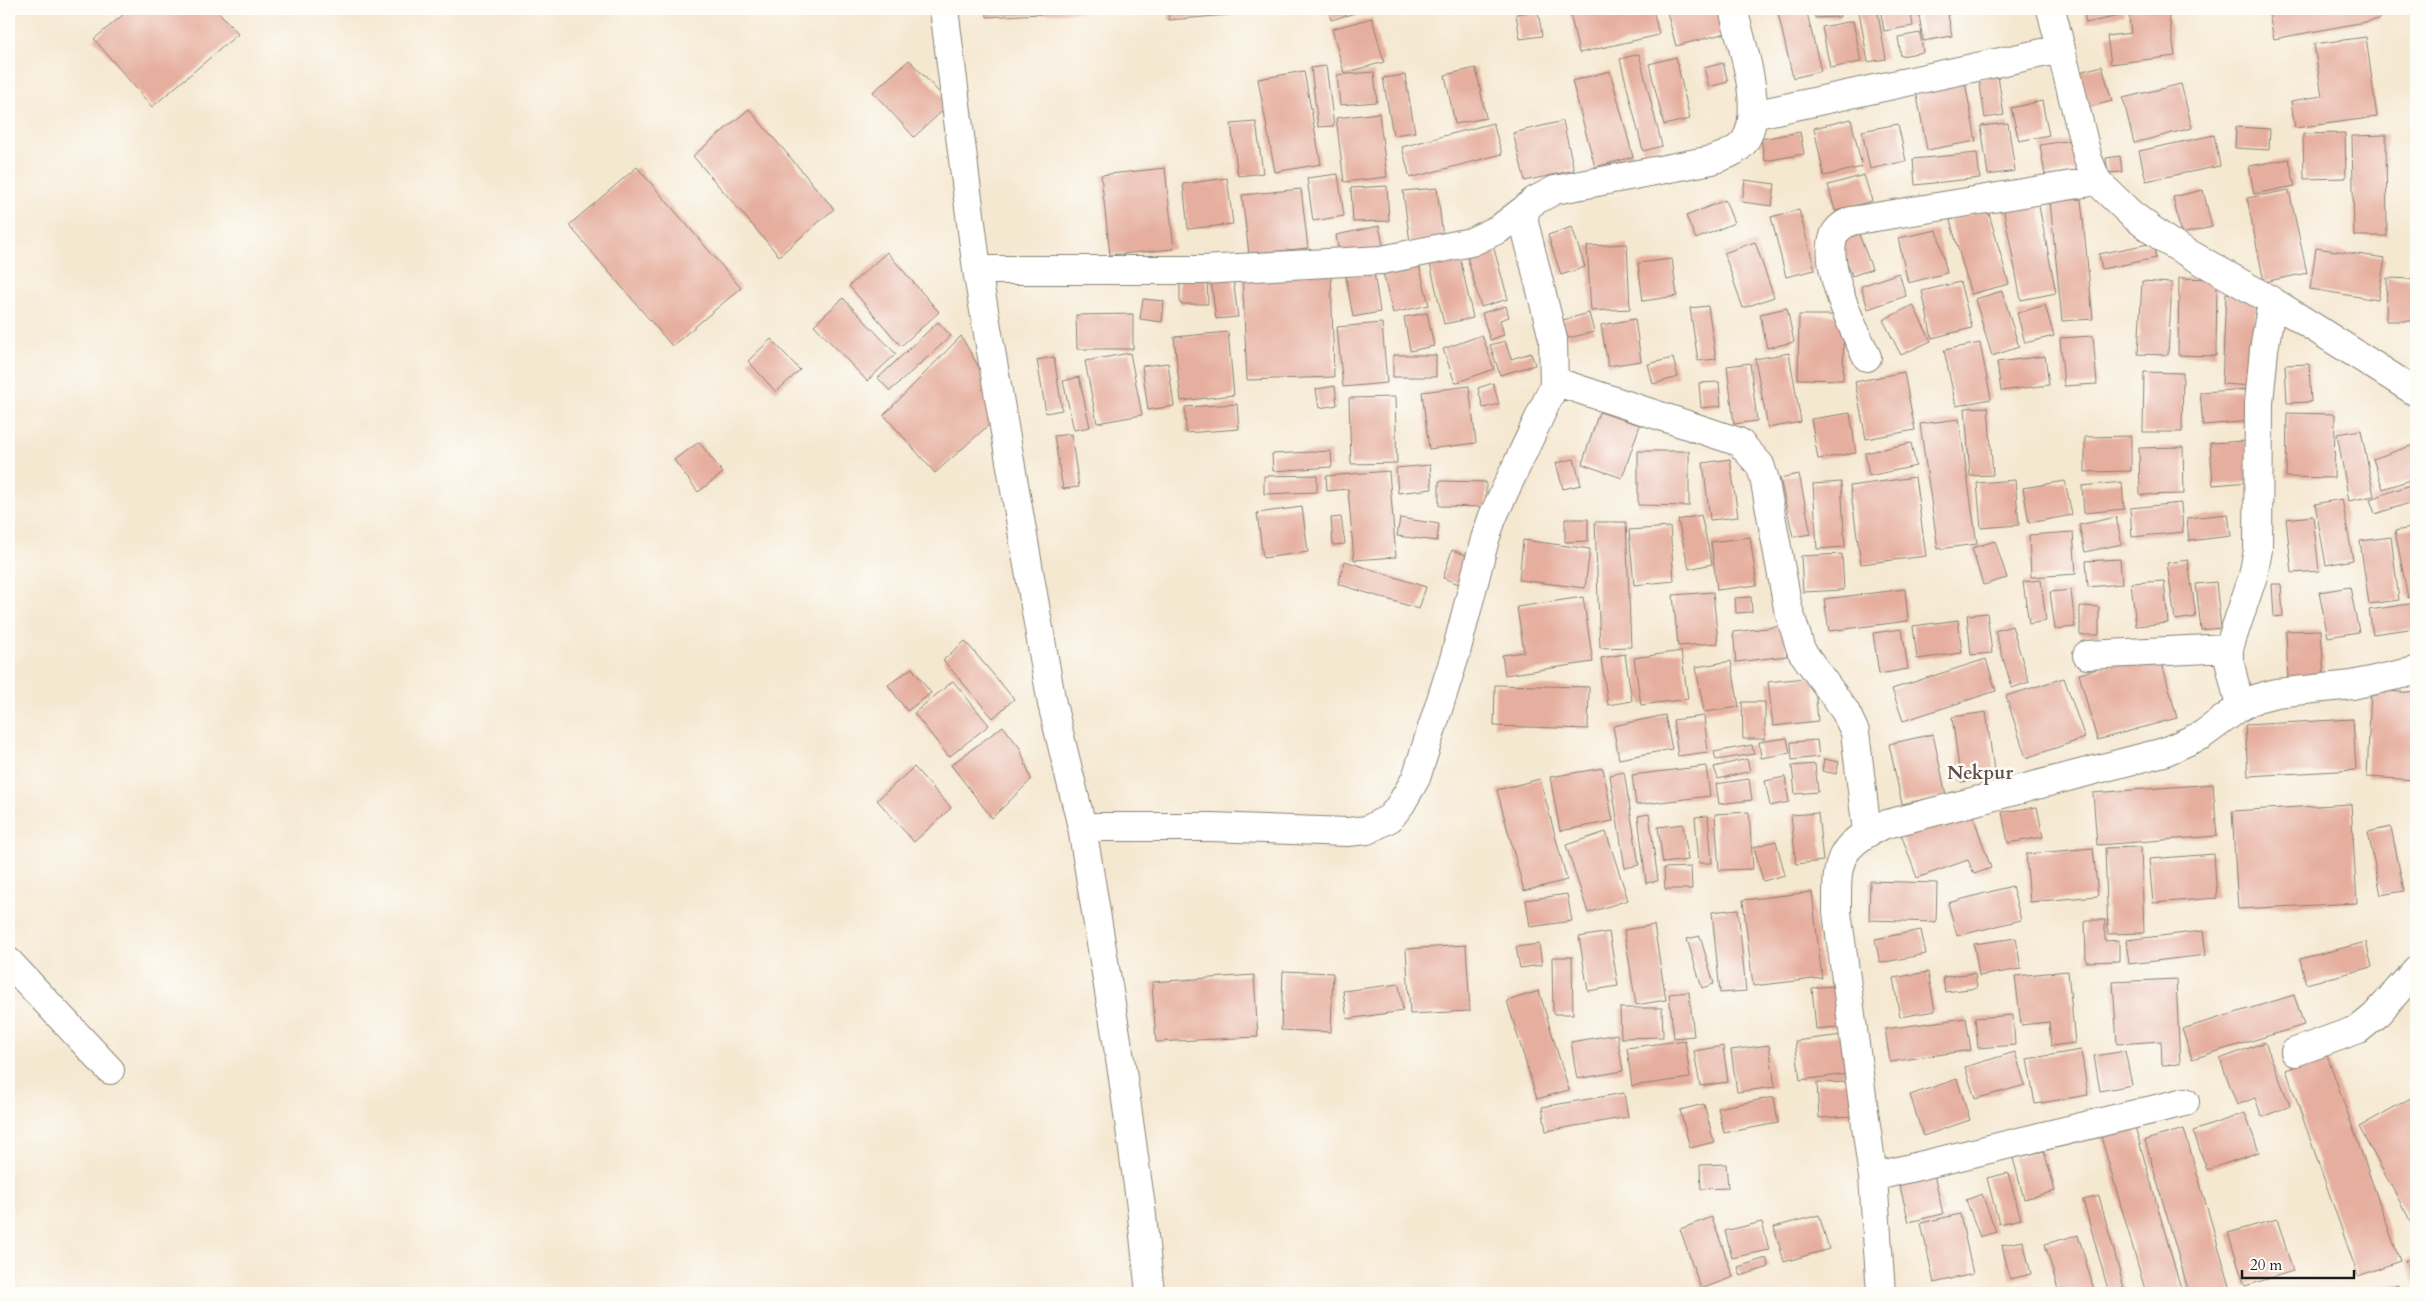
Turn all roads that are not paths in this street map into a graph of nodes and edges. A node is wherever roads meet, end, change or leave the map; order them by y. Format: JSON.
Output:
{"nodes":[{"id":1,"x":944,"y":9,"type":"edge"},
{"id":2,"x":1733,"y":9,"type":"edge"},
{"id":3,"x":2051,"y":9,"type":"edge"},
{"id":4,"x":2061,"y":49,"type":"junction"},
{"id":5,"x":1752,"y":115,"type":"junction"},
{"id":6,"x":2097,"y":180,"type":"junction"},
{"id":7,"x":1525,"y":209,"type":"junction"},
{"id":8,"x":977,"y":270,"type":"junction"},
{"id":9,"x":2272,"y":301,"type":"junction"},
{"id":10,"x":1868,"y":357,"type":"dead end"},
{"id":11,"x":1554,"y":381,"type":"junction"},
{"id":12,"x":2416,"y":392,"type":"edge"},
{"id":13,"x":2229,"y":648,"type":"junction"},
{"id":14,"x":2086,"y":655,"type":"dead end"},
{"id":15,"x":2416,"y":671,"type":"edge"},
{"id":16,"x":2240,"y":707,"type":"junction"},
{"id":17,"x":1082,"y":827,"type":"junction"},
{"id":18,"x":1867,"y":832,"type":"junction"},
{"id":19,"x":9,"y":962,"type":"edge"},
{"id":20,"x":2416,"y":970,"type":"edge"},
{"id":21,"x":2295,"y":1052,"type":"dead end"},
{"id":22,"x":110,"y":1070,"type":"dead end"},
{"id":23,"x":2185,"y":1102,"type":"dead end"},
{"id":24,"x":1873,"y":1177,"type":"junction"},
{"id":25,"x":1150,"y":1293,"type":"edge"},
{"id":26,"x":1881,"y":1293,"type":"edge"}],
"edges":[{"from":1,"to":8,"type":"street"},
{"from":2,"to":5,"type":"street"},
{"from":3,"to":4,"type":"street"},
{"from":4,"to":5,"type":"street"},
{"from":4,"to":6,"type":"street"},
{"from":5,"to":7,"type":"street"},
{"from":6,"to":9,"type":"street"},
{"from":6,"to":10,"type":"street"},
{"from":7,"to":8,"type":"street"},
{"from":7,"to":11,"type":"street"},
{"from":8,"to":17,"type":"street"},
{"from":9,"to":12,"type":"street"},
{"from":9,"to":13,"type":"street"},
{"from":11,"to":17,"type":"street"},
{"from":11,"to":18,"type":"street"},
{"from":13,"to":14,"type":"street"},
{"from":13,"to":16,"type":"street"},
{"from":15,"to":16,"type":"street"},
{"from":16,"to":18,"type":"street"},
{"from":17,"to":25,"type":"street"},
{"from":18,"to":24,"type":"street"},
{"from":19,"to":22,"type":"street"},
{"from":20,"to":21,"type":"street"},
{"from":23,"to":24,"type":"street"},
{"from":24,"to":26,"type":"street"}]}
